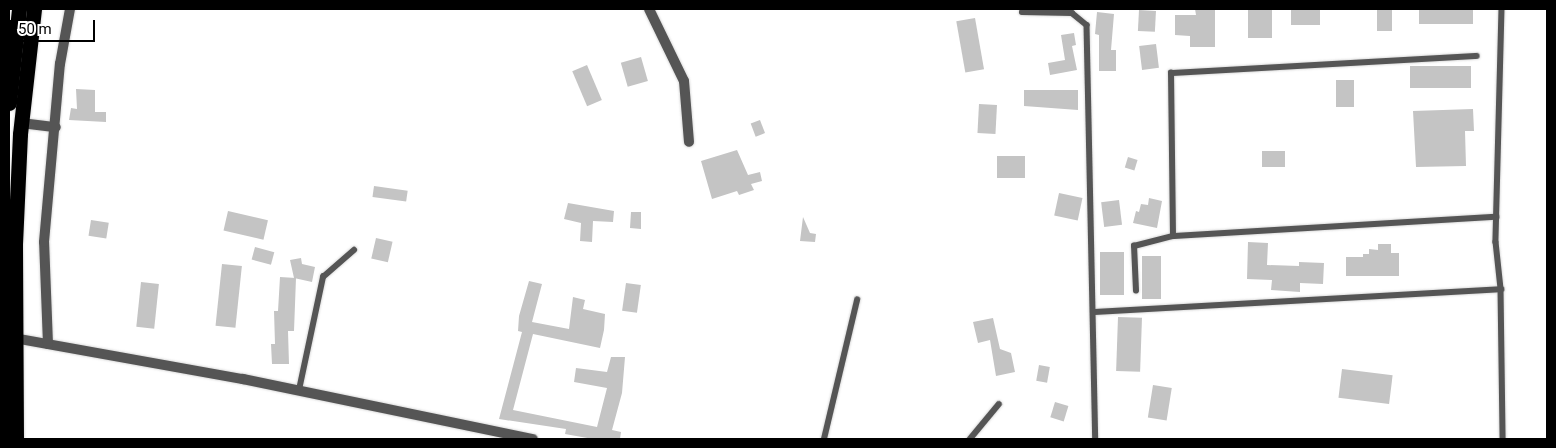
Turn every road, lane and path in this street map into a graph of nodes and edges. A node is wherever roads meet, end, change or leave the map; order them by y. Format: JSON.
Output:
{"nodes":[{"id":1,"x":19,"y":9,"type":"edge"},
{"id":2,"x":34,"y":9,"type":"edge"},
{"id":3,"x":70,"y":9,"type":"edge"},
{"id":4,"x":649,"y":9,"type":"edge"},
{"id":5,"x":1502,"y":9,"type":"edge"},
{"id":6,"x":1022,"y":12,"type":"dead end"},
{"id":7,"x":1477,"y":56,"type":"dead end"},
{"id":8,"x":9,"y":103,"type":"edge"},
{"id":9,"x":22,"y":123,"type":"junction"},
{"id":10,"x":56,"y":127,"type":"junction"},
{"id":11,"x":689,"y":142,"type":"dead end"},
{"id":12,"x":1496,"y":217,"type":"junction"},
{"id":13,"x":1173,"y":236,"type":"junction"},
{"id":14,"x":354,"y":250,"type":"dead end"},
{"id":15,"x":1501,"y":289,"type":"junction"},
{"id":16,"x":1136,"y":291,"type":"dead end"},
{"id":17,"x":857,"y":300,"type":"dead end"},
{"id":18,"x":1093,"y":312,"type":"junction"},
{"id":19,"x":14,"y":338,"type":"junction"},
{"id":20,"x":48,"y":344,"type":"junction"},
{"id":21,"x":300,"y":390,"type":"junction"},
{"id":22,"x":999,"y":404,"type":"dead end"},
{"id":23,"x":16,"y":439,"type":"edge"},
{"id":24,"x":533,"y":439,"type":"edge"},
{"id":25,"x":824,"y":439,"type":"edge"},
{"id":26,"x":970,"y":439,"type":"edge"},
{"id":27,"x":1096,"y":439,"type":"edge"},
{"id":28,"x":1503,"y":439,"type":"edge"}],
"edges":[{"from":1,"to":8,"type":"highway"},
{"from":2,"to":9,"type":"highway"},
{"from":3,"to":10,"type":"street"},
{"from":4,"to":11,"type":"street"},
{"from":5,"to":12,"type":"lane"},
{"from":6,"to":18,"type":"lane"},
{"from":7,"to":13,"type":"lane"},
{"from":9,"to":10,"type":"street"},
{"from":9,"to":19,"type":"highway"},
{"from":10,"to":20,"type":"street"},
{"from":12,"to":13,"type":"lane"},
{"from":12,"to":15,"type":"lane"},
{"from":13,"to":16,"type":"lane"},
{"from":14,"to":21,"type":"lane"},
{"from":15,"to":18,"type":"lane"},
{"from":15,"to":28,"type":"lane"},
{"from":17,"to":25,"type":"lane"},
{"from":18,"to":27,"type":"lane"},
{"from":19,"to":20,"type":"street"},
{"from":19,"to":23,"type":"highway"},
{"from":20,"to":21,"type":"street"},
{"from":21,"to":24,"type":"street"},
{"from":22,"to":26,"type":"lane"}]}
